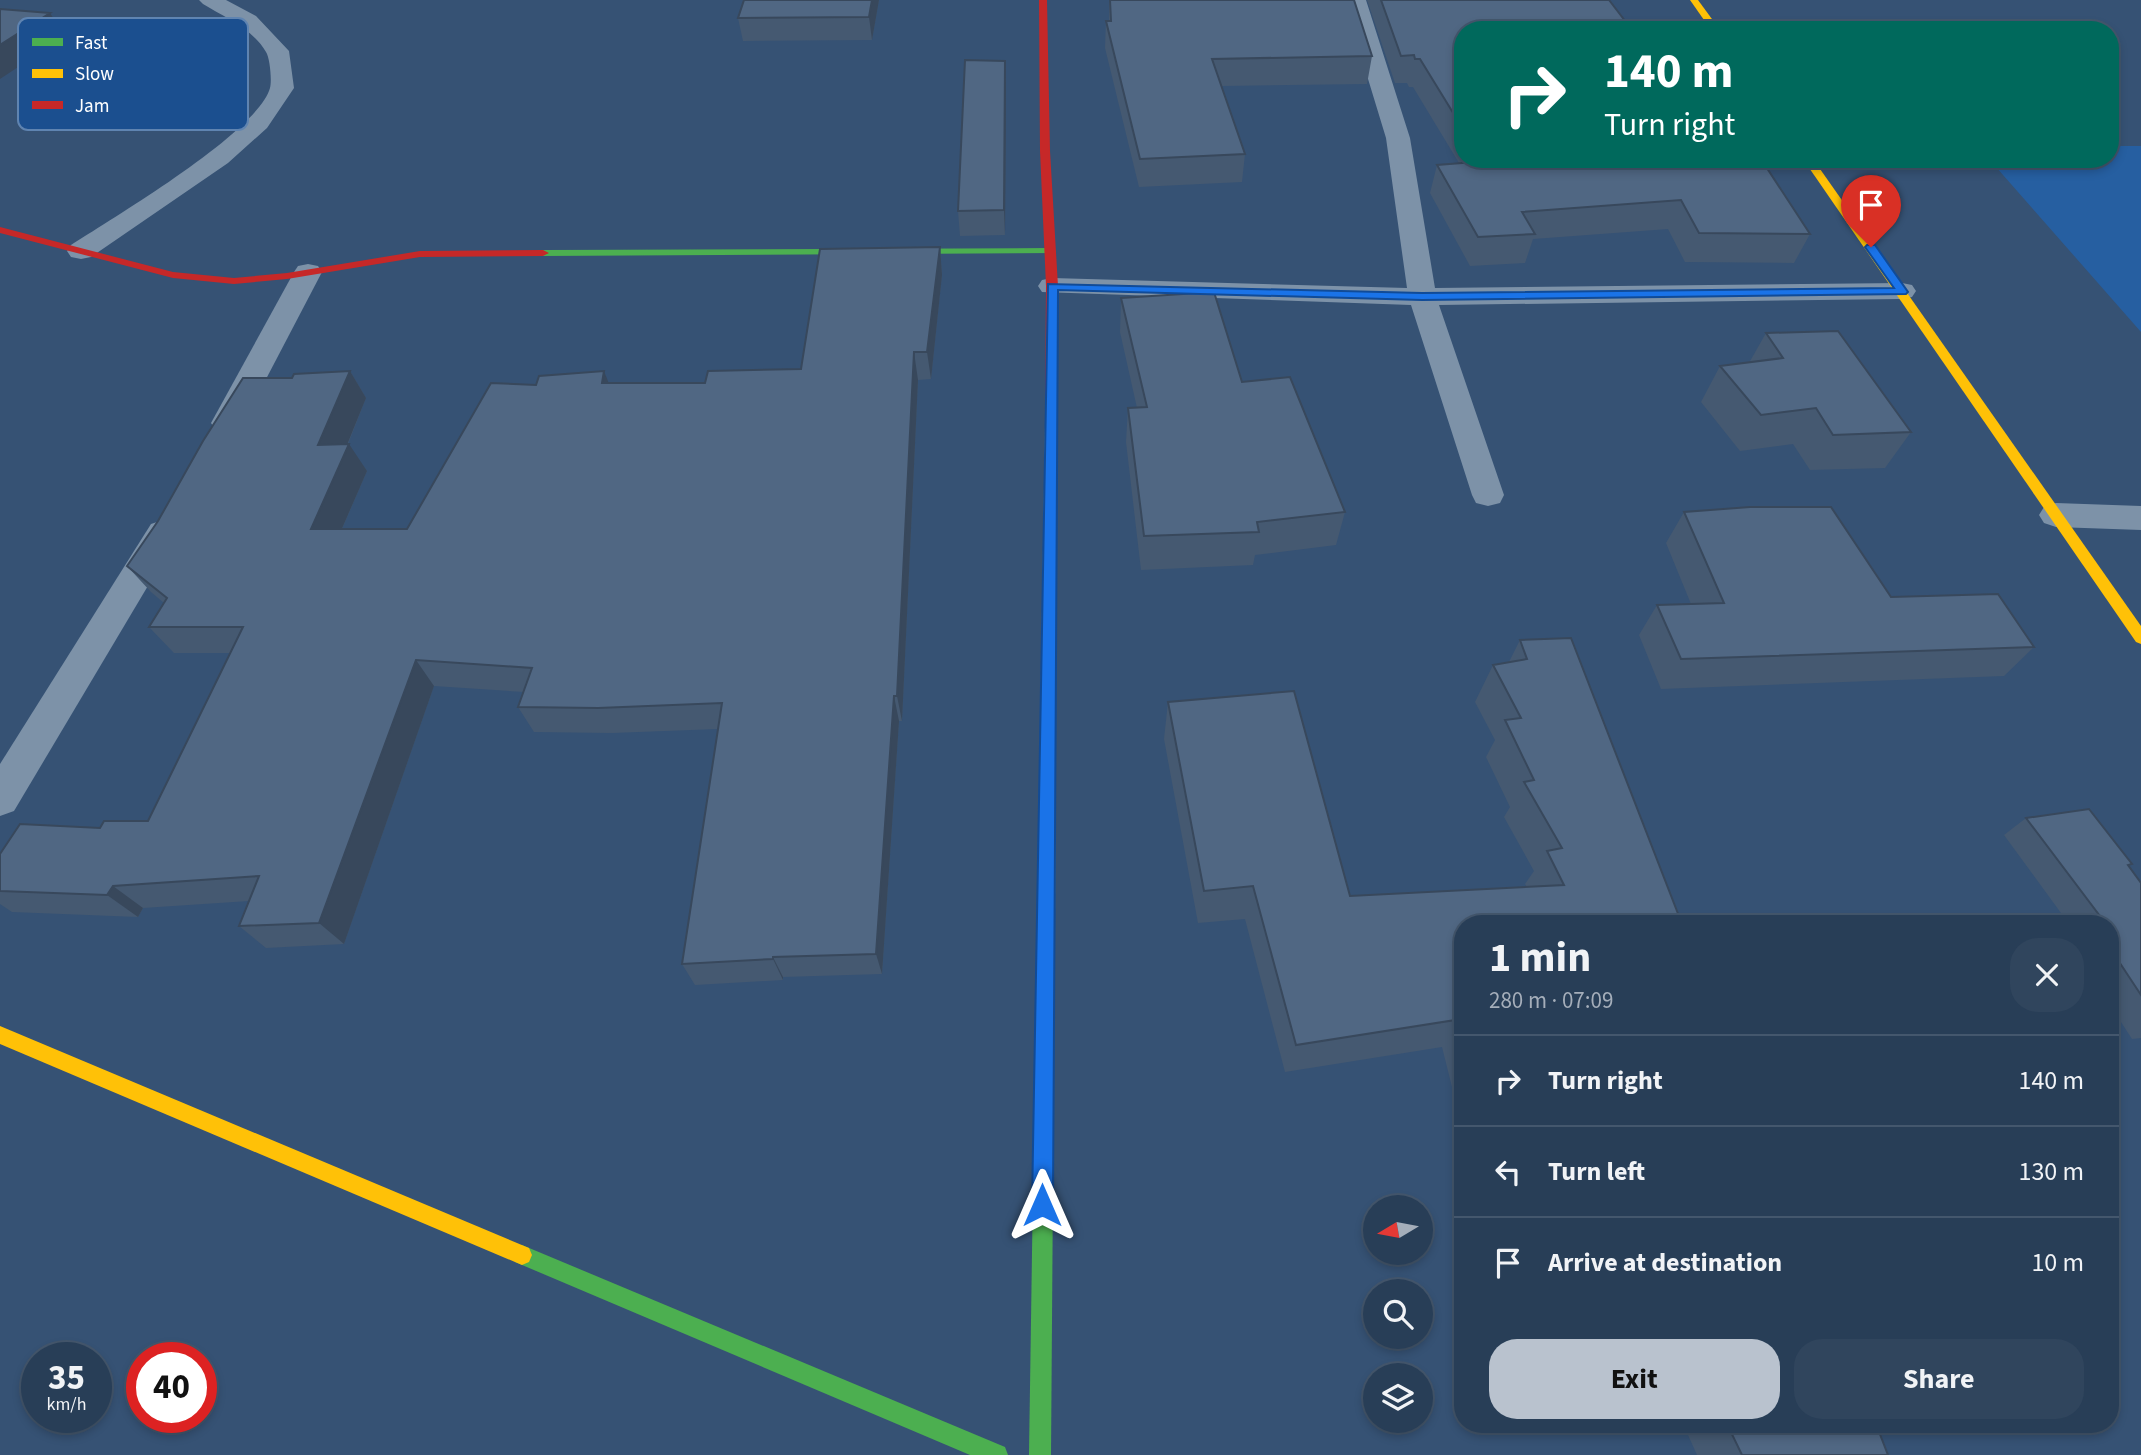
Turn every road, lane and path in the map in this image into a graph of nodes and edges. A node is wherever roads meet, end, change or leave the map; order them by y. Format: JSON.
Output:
{"nodes":[{"id":1,"x":210,"y":0,"type":"edge"},
{"id":2,"x":1043,"y":0,"type":"edge"},
{"id":3,"x":1355,"y":0,"type":"edge"},
{"id":4,"x":1694,"y":0,"type":"edge"},
{"id":5,"x":243,"y":18,"type":"edge"},
{"id":6,"x":248,"y":21,"type":"edge"},
{"id":7,"x":1709,"y":21,"type":"edge"},
{"id":8,"x":1814,"y":168,"type":"edge"},
{"id":9,"x":0,"y":230,"type":"edge"},
{"id":10,"x":81,"y":251,"type":"junction"},
{"id":11,"x":1049,"y":251,"type":"junction"},
{"id":12,"x":308,"y":272,"type":"junction"},
{"id":13,"x":1052,"y":286,"type":"junction"},
{"id":14,"x":1902,"y":292,"type":"junction"},
{"id":15,"x":1422,"y":297,"type":"junction"},
{"id":16,"x":212,"y":451,"type":"edge"},
{"id":17,"x":1488,"y":495,"type":"dead end"},
{"id":18,"x":177,"y":509,"type":"edge"},
{"id":19,"x":2056,"y":515,"type":"junction"},
{"id":20,"x":2141,"y":518,"type":"edge"},
{"id":21,"x":2141,"y":638,"type":"edge"},
{"id":22,"x":0,"y":799,"type":"edge"},
{"id":23,"x":0,"y":1035,"type":"edge"},
{"id":24,"x":997,"y":1455,"type":"edge"},
{"id":25,"x":1040,"y":1455,"type":"edge"}],
"edges":[{"from":1,"to":5,"type":"street"},
{"from":2,"to":11,"type":"street"},
{"from":3,"to":15,"type":"street"},
{"from":4,"to":7,"type":"street"},
{"from":6,"to":10,"type":"street"},
{"from":8,"to":14,"type":"street"},
{"from":9,"to":10,"type":"street"},
{"from":10,"to":12,"type":"street"},
{"from":11,"to":12,"type":"street"},
{"from":11,"to":13,"type":"street"},
{"from":12,"to":16,"type":"street"},
{"from":13,"to":15,"type":"street"},
{"from":13,"to":25,"type":"street"},
{"from":14,"to":15,"type":"street"},
{"from":14,"to":19,"type":"street"},
{"from":15,"to":17,"type":"street"},
{"from":18,"to":22,"type":"street"},
{"from":19,"to":20,"type":"street"},
{"from":19,"to":21,"type":"street"},
{"from":23,"to":24,"type":"street"}]}
